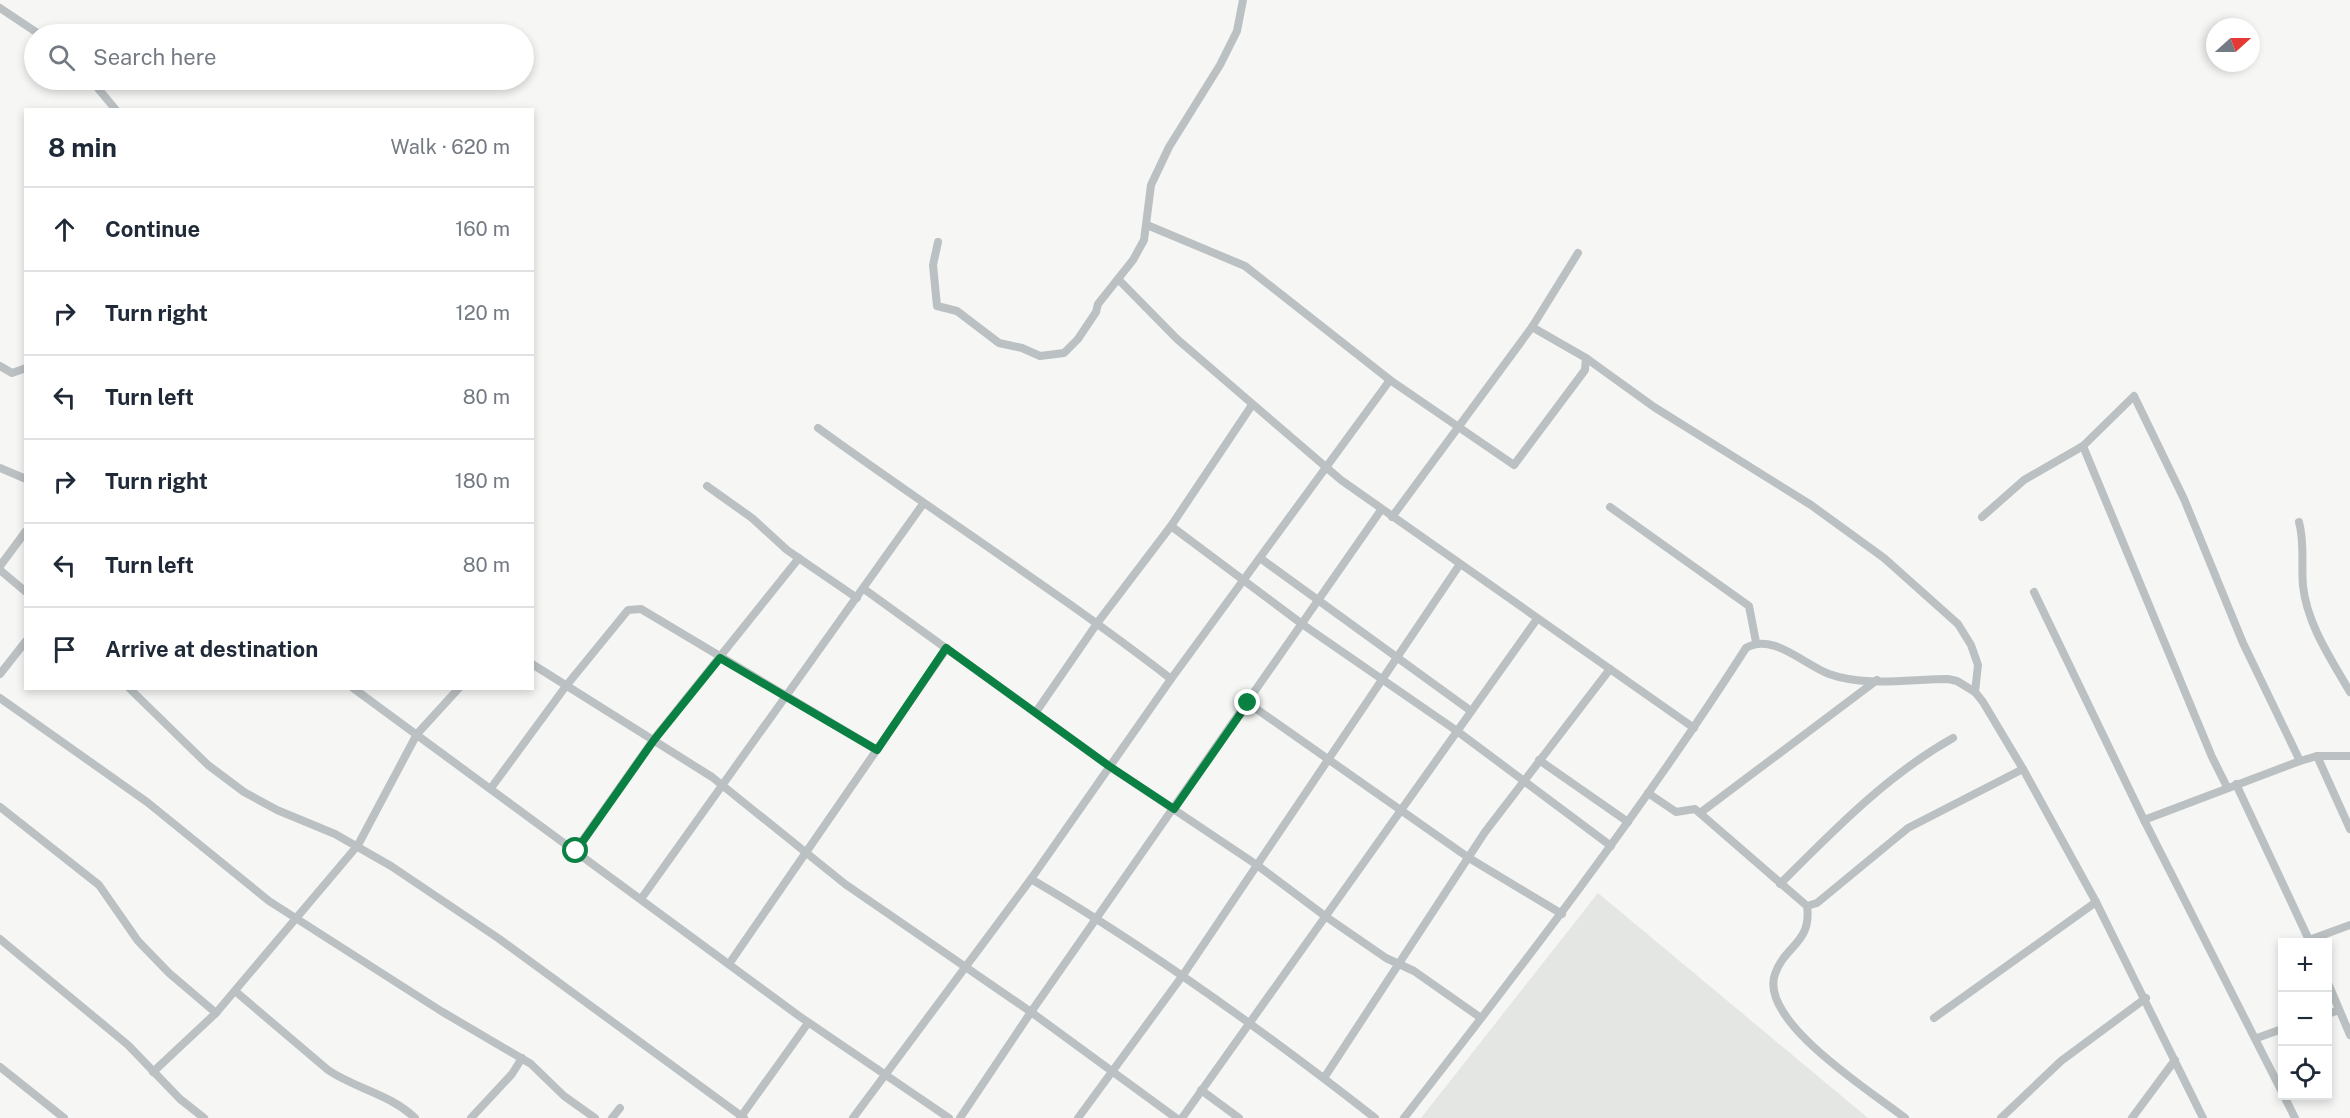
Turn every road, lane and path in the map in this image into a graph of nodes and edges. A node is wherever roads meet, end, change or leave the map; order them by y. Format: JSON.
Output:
{"nodes":[{"id":1,"x":1242,"y":0,"type":"edge"},
{"id":2,"x":0,"y":8,"type":"edge"},
{"id":3,"x":24,"y":24,"type":"edge"},
{"id":4,"x":99,"y":90,"type":"edge"},
{"id":5,"x":114,"y":108,"type":"edge"},
{"id":6,"x":1147,"y":225,"type":"junction"},
{"id":7,"x":938,"y":242,"type":"dead end"},
{"id":8,"x":1578,"y":253,"type":"dead end"},
{"id":9,"x":1118,"y":279,"type":"junction"},
{"id":10,"x":1532,"y":327,"type":"junction"},
{"id":11,"x":1586,"y":358,"type":"junction"},
{"id":12,"x":0,"y":366,"type":"edge"},
{"id":13,"x":24,"y":369,"type":"edge"},
{"id":14,"x":1390,"y":380,"type":"junction"},
{"id":15,"x":1252,"y":405,"type":"junction"},
{"id":16,"x":1460,"y":427,"type":"junction"},
{"id":17,"x":818,"y":428,"type":"dead end"},
{"id":18,"x":2083,"y":446,"type":"junction"},
{"id":19,"x":0,"y":468,"type":"edge"},
{"id":20,"x":1327,"y":468,"type":"junction"},
{"id":21,"x":24,"y":478,"type":"edge"},
{"id":22,"x":706,"y":486,"type":"dead end"},
{"id":23,"x":923,"y":504,"type":"junction"},
{"id":24,"x":1610,"y":507,"type":"dead end"},
{"id":25,"x":1381,"y":510,"type":"junction"},
{"id":26,"x":1392,"y":517,"type":"junction"},
{"id":27,"x":1982,"y":517,"type":"dead end"},
{"id":28,"x":2299,"y":522,"type":"dead end"},
{"id":29,"x":1171,"y":526,"type":"junction"},
{"id":30,"x":24,"y":534,"type":"edge"},
{"id":31,"x":800,"y":558,"type":"junction"},
{"id":32,"x":1260,"y":558,"type":"junction"},
{"id":33,"x":1460,"y":564,"type":"junction"},
{"id":34,"x":0,"y":568,"type":"edge"},
{"id":35,"x":1244,"y":579,"type":"junction"},
{"id":36,"x":864,"y":589,"type":"junction"},
{"id":37,"x":24,"y":590,"type":"edge"},
{"id":38,"x":2034,"y":592,"type":"dead end"},
{"id":39,"x":857,"y":598,"type":"junction"},
{"id":40,"x":1318,"y":601,"type":"junction"},
{"id":41,"x":1537,"y":619,"type":"junction"},
{"id":42,"x":1098,"y":622,"type":"junction"},
{"id":43,"x":1302,"y":624,"type":"junction"},
{"id":44,"x":1756,"y":642,"type":"junction"},
{"id":45,"x":24,"y":644,"type":"edge"},
{"id":46,"x":946,"y":648,"type":"junction"},
{"id":47,"x":720,"y":658,"type":"junction"},
{"id":48,"x":1397,"y":658,"type":"junction"},
{"id":49,"x":534,"y":665,"type":"edge"},
{"id":50,"x":1610,"y":669,"type":"junction"},
{"id":51,"x":0,"y":674,"type":"edge"},
{"id":52,"x":1171,"y":679,"type":"junction"},
{"id":53,"x":1877,"y":680,"type":"junction"},
{"id":54,"x":1382,"y":681,"type":"junction"},
{"id":55,"x":566,"y":686,"type":"junction"},
{"id":56,"x":131,"y":690,"type":"edge"},
{"id":57,"x":355,"y":690,"type":"edge"},
{"id":58,"x":457,"y":690,"type":"edge"},
{"id":59,"x":2350,"y":692,"type":"edge"},
{"id":60,"x":1975,"y":693,"type":"junction"},
{"id":61,"x":786,"y":697,"type":"junction"},
{"id":62,"x":0,"y":698,"type":"edge"},
{"id":63,"x":1248,"y":703,"type":"junction"},
{"id":64,"x":1471,"y":711,"type":"junction"},
{"id":65,"x":1036,"y":712,"type":"junction"},
{"id":66,"x":1694,"y":728,"type":"junction"},
{"id":67,"x":1456,"y":731,"type":"junction"},
{"id":68,"x":417,"y":734,"type":"junction"},
{"id":69,"x":1953,"y":738,"type":"dead end"},
{"id":70,"x":654,"y":740,"type":"junction"},
{"id":71,"x":877,"y":750,"type":"junction"},
{"id":72,"x":2317,"y":756,"type":"junction"},
{"id":73,"x":2350,"y":756,"type":"edge"},
{"id":74,"x":1328,"y":759,"type":"junction"},
{"id":75,"x":1539,"y":760,"type":"junction"},
{"id":76,"x":2300,"y":761,"type":"junction"},
{"id":77,"x":1109,"y":766,"type":"junction"},
{"id":78,"x":2023,"y":769,"type":"junction"},
{"id":79,"x":1523,"y":781,"type":"junction"},
{"id":80,"x":721,"y":784,"type":"junction"},
{"id":81,"x":2236,"y":784,"type":"junction"},
{"id":82,"x":2227,"y":787,"type":"junction"},
{"id":83,"x":491,"y":788,"type":"junction"},
{"id":84,"x":1648,"y":793,"type":"junction"},
{"id":85,"x":0,"y":807,"type":"edge"},
{"id":86,"x":1174,"y":809,"type":"junction"},
{"id":87,"x":1400,"y":810,"type":"junction"},
{"id":88,"x":1700,"y":813,"type":"junction"},
{"id":89,"x":2144,"y":820,"type":"junction"},
{"id":90,"x":1628,"y":822,"type":"junction"},
{"id":91,"x":2350,"y":830,"type":"edge"},
{"id":92,"x":358,"y":845,"type":"junction"},
{"id":93,"x":1611,"y":846,"type":"junction"},
{"id":94,"x":576,"y":851,"type":"junction"},
{"id":95,"x":806,"y":853,"type":"junction"},
{"id":96,"x":1469,"y":858,"type":"junction"},
{"id":97,"x":1257,"y":865,"type":"junction"},
{"id":98,"x":1031,"y":879,"type":"junction"},
{"id":99,"x":1780,"y":884,"type":"junction"},
{"id":100,"x":641,"y":899,"type":"junction"},
{"id":101,"x":2096,"y":902,"type":"junction"},
{"id":102,"x":1807,"y":906,"type":"junction"},
{"id":103,"x":1562,"y":914,"type":"junction"},
{"id":104,"x":1325,"y":916,"type":"junction"},
{"id":105,"x":1098,"y":918,"type":"junction"},
{"id":106,"x":297,"y":920,"type":"junction"},
{"id":107,"x":2350,"y":925,"type":"edge"},
{"id":108,"x":2309,"y":938,"type":"edge"},
{"id":109,"x":2318,"y":938,"type":"edge"},
{"id":110,"x":0,"y":939,"type":"edge"},
{"id":111,"x":729,"y":964,"type":"junction"},
{"id":112,"x":1399,"y":964,"type":"junction"},
{"id":113,"x":964,"y":967,"type":"junction"},
{"id":114,"x":1183,"y":975,"type":"junction"},
{"id":115,"x":235,"y":991,"type":"junction"},
{"id":116,"x":2332,"y":992,"type":"edge"},
{"id":117,"x":2146,"y":998,"type":"junction"},
{"id":118,"x":2339,"y":1010,"type":"junction"},
{"id":119,"x":216,"y":1012,"type":"junction"},
{"id":120,"x":1031,"y":1012,"type":"junction"},
{"id":121,"x":2332,"y":1013,"type":"edge"},
{"id":122,"x":1481,"y":1018,"type":"junction"},
{"id":123,"x":1934,"y":1018,"type":"dead end"},
{"id":124,"x":808,"y":1023,"type":"junction"},
{"id":125,"x":1248,"y":1023,"type":"junction"},
{"id":126,"x":2278,"y":1031,"type":"edge"},
{"id":127,"x":2350,"y":1035,"type":"edge"},
{"id":128,"x":2257,"y":1038,"type":"junction"},
{"id":129,"x":522,"y":1058,"type":"junction"},
{"id":130,"x":2175,"y":1060,"type":"junction"},
{"id":131,"x":0,"y":1067,"type":"edge"},
{"id":132,"x":1110,"y":1070,"type":"junction"},
{"id":133,"x":153,"y":1072,"type":"junction"},
{"id":134,"x":885,"y":1072,"type":"junction"},
{"id":135,"x":1324,"y":1078,"type":"junction"},
{"id":136,"x":2278,"y":1083,"type":"edge"},
{"id":137,"x":1201,"y":1089,"type":"junction"},
{"id":138,"x":2286,"y":1100,"type":"edge"},
{"id":139,"x":620,"y":1108,"type":"dead end"},
{"id":140,"x":742,"y":1117,"type":"edge"},
{"id":141,"x":64,"y":1118,"type":"edge"},
{"id":142,"x":204,"y":1118,"type":"edge"},
{"id":143,"x":415,"y":1118,"type":"edge"},
{"id":144,"x":471,"y":1118,"type":"edge"},
{"id":145,"x":595,"y":1118,"type":"edge"},
{"id":146,"x":612,"y":1118,"type":"edge"},
{"id":147,"x":853,"y":1118,"type":"edge"},
{"id":148,"x":949,"y":1118,"type":"edge"},
{"id":149,"x":960,"y":1118,"type":"edge"},
{"id":150,"x":1077,"y":1118,"type":"edge"},
{"id":151,"x":1176,"y":1118,"type":"edge"},
{"id":152,"x":1182,"y":1118,"type":"edge"},
{"id":153,"x":1239,"y":1118,"type":"edge"},
{"id":154,"x":1376,"y":1118,"type":"edge"},
{"id":155,"x":1404,"y":1118,"type":"edge"},
{"id":156,"x":1905,"y":1118,"type":"edge"},
{"id":157,"x":2001,"y":1118,"type":"edge"},
{"id":158,"x":2132,"y":1118,"type":"edge"},
{"id":159,"x":2203,"y":1118,"type":"edge"},
{"id":160,"x":2295,"y":1118,"type":"edge"}],
"edges":[{"from":1,"to":6,"type":"street"},
{"from":2,"to":3,"type":"street"},
{"from":4,"to":5,"type":"street"},
{"from":6,"to":9,"type":"street"},
{"from":6,"to":14,"type":"street"},
{"from":7,"to":9,"type":"street"},
{"from":8,"to":10,"type":"street"},
{"from":9,"to":15,"type":"street"},
{"from":10,"to":11,"type":"street"},
{"from":10,"to":16,"type":"street"},
{"from":11,"to":16,"type":"street"},
{"from":11,"to":60,"type":"street"},
{"from":12,"to":13,"type":"street"},
{"from":14,"to":16,"type":"street"},
{"from":14,"to":20,"type":"street"},
{"from":15,"to":20,"type":"street"},
{"from":15,"to":29,"type":"street"},
{"from":16,"to":26,"type":"street"},
{"from":17,"to":23,"type":"street"},
{"from":18,"to":27,"type":"street"},
{"from":18,"to":76,"type":"street"},
{"from":18,"to":82,"type":"street"},
{"from":19,"to":21,"type":"street"},
{"from":20,"to":25,"type":"street"},
{"from":20,"to":32,"type":"street"},
{"from":22,"to":31,"type":"street"},
{"from":23,"to":36,"type":"street"},
{"from":23,"to":42,"type":"street"},
{"from":24,"to":44,"type":"street"},
{"from":25,"to":26,"type":"street"},
{"from":25,"to":40,"type":"street"},
{"from":26,"to":33,"type":"street"},
{"from":28,"to":59,"type":"street"},
{"from":29,"to":35,"type":"street"},
{"from":29,"to":42,"type":"street"},
{"from":30,"to":34,"type":"street"},
{"from":31,"to":39,"type":"street"},
{"from":31,"to":47,"type":"street"},
{"from":32,"to":35,"type":"street"},
{"from":32,"to":40,"type":"street"},
{"from":33,"to":41,"type":"street"},
{"from":33,"to":48,"type":"street"},
{"from":34,"to":37,"type":"street"},
{"from":35,"to":43,"type":"street"},
{"from":35,"to":52,"type":"street"},
{"from":36,"to":39,"type":"street"},
{"from":36,"to":46,"type":"street"},
{"from":38,"to":89,"type":"street"},
{"from":39,"to":61,"type":"street"},
{"from":40,"to":43,"type":"street"},
{"from":40,"to":48,"type":"street"},
{"from":41,"to":50,"type":"street"},
{"from":41,"to":64,"type":"street"},
{"from":42,"to":52,"type":"street"},
{"from":42,"to":65,"type":"street"},
{"from":43,"to":54,"type":"street"},
{"from":43,"to":63,"type":"street"},
{"from":44,"to":53,"type":"street"},
{"from":44,"to":66,"type":"street"},
{"from":45,"to":51,"type":"street"},
{"from":46,"to":65,"type":"street"},
{"from":46,"to":71,"type":"street"},
{"from":47,"to":55,"type":"street"},
{"from":47,"to":61,"type":"street"},
{"from":47,"to":70,"type":"street"},
{"from":48,"to":54,"type":"street"},
{"from":48,"to":64,"type":"street"},
{"from":49,"to":55,"type":"street"},
{"from":50,"to":66,"type":"street"},
{"from":50,"to":75,"type":"street"},
{"from":52,"to":77,"type":"street"},
{"from":53,"to":60,"type":"street"},
{"from":53,"to":88,"type":"street"},
{"from":54,"to":67,"type":"street"},
{"from":54,"to":74,"type":"street"},
{"from":55,"to":70,"type":"street"},
{"from":55,"to":83,"type":"street"},
{"from":56,"to":92,"type":"street"},
{"from":57,"to":68,"type":"street"},
{"from":58,"to":68,"type":"street"},
{"from":60,"to":78,"type":"street"},
{"from":61,"to":71,"type":"street"},
{"from":61,"to":80,"type":"street"},
{"from":62,"to":106,"type":"street"},
{"from":63,"to":74,"type":"street"},
{"from":63,"to":86,"type":"street"},
{"from":64,"to":67,"type":"street"},
{"from":65,"to":77,"type":"street"},
{"from":66,"to":84,"type":"street"},
{"from":67,"to":79,"type":"street"},
{"from":67,"to":87,"type":"street"},
{"from":68,"to":83,"type":"street"},
{"from":68,"to":92,"type":"street"},
{"from":69,"to":99,"type":"street"},
{"from":70,"to":80,"type":"street"},
{"from":70,"to":94,"type":"street"},
{"from":71,"to":95,"type":"street"},
{"from":72,"to":73,"type":"street"},
{"from":72,"to":76,"type":"street"},
{"from":72,"to":91,"type":"street"},
{"from":74,"to":87,"type":"street"},
{"from":74,"to":97,"type":"street"},
{"from":75,"to":79,"type":"street"},
{"from":75,"to":90,"type":"street"},
{"from":76,"to":81,"type":"street"},
{"from":77,"to":86,"type":"street"},
{"from":77,"to":98,"type":"street"},
{"from":78,"to":101,"type":"street"},
{"from":78,"to":102,"type":"street"},
{"from":79,"to":93,"type":"street"},
{"from":79,"to":96,"type":"street"},
{"from":80,"to":95,"type":"street"},
{"from":80,"to":100,"type":"street"},
{"from":81,"to":82,"type":"street"},
{"from":81,"to":108,"type":"street"},
{"from":82,"to":89,"type":"street"},
{"from":83,"to":94,"type":"street"},
{"from":84,"to":88,"type":"street"},
{"from":84,"to":90,"type":"street"},
{"from":85,"to":119,"type":"street"},
{"from":86,"to":97,"type":"street"},
{"from":86,"to":105,"type":"street"},
{"from":87,"to":96,"type":"street"},
{"from":87,"to":104,"type":"street"},
{"from":88,"to":99,"type":"street"},
{"from":89,"to":128,"type":"street"},
{"from":90,"to":93,"type":"street"},
{"from":92,"to":106,"type":"street"},
{"from":92,"to":140,"type":"street"},
{"from":93,"to":103,"type":"street"},
{"from":94,"to":100,"type":"street"},
{"from":95,"to":111,"type":"street"},
{"from":95,"to":113,"type":"street"},
{"from":96,"to":103,"type":"street"},
{"from":96,"to":112,"type":"street"},
{"from":97,"to":104,"type":"street"},
{"from":97,"to":114,"type":"street"},
{"from":98,"to":105,"type":"street"},
{"from":98,"to":113,"type":"street"},
{"from":99,"to":102,"type":"street"},
{"from":100,"to":111,"type":"street"},
{"from":101,"to":117,"type":"street"},
{"from":101,"to":123,"type":"street"},
{"from":102,"to":156,"type":"street"},
{"from":103,"to":122,"type":"street"},
{"from":104,"to":112,"type":"street"},
{"from":104,"to":125,"type":"street"},
{"from":105,"to":114,"type":"street"},
{"from":105,"to":120,"type":"street"},
{"from":106,"to":115,"type":"street"},
{"from":106,"to":129,"type":"street"},
{"from":107,"to":109,"type":"street"},
{"from":110,"to":133,"type":"street"},
{"from":111,"to":124,"type":"street"},
{"from":112,"to":122,"type":"street"},
{"from":112,"to":135,"type":"street"},
{"from":113,"to":120,"type":"street"},
{"from":113,"to":134,"type":"street"},
{"from":114,"to":125,"type":"street"},
{"from":114,"to":132,"type":"street"},
{"from":115,"to":119,"type":"street"},
{"from":115,"to":143,"type":"street"},
{"from":116,"to":118,"type":"street"},
{"from":117,"to":130,"type":"street"},
{"from":117,"to":157,"type":"street"},
{"from":118,"to":121,"type":"street"},
{"from":118,"to":127,"type":"street"},
{"from":119,"to":133,"type":"street"},
{"from":120,"to":132,"type":"street"},
{"from":120,"to":149,"type":"street"},
{"from":122,"to":155,"type":"street"},
{"from":124,"to":134,"type":"street"},
{"from":124,"to":140,"type":"street"},
{"from":125,"to":135,"type":"street"},
{"from":125,"to":137,"type":"street"},
{"from":126,"to":128,"type":"street"},
{"from":128,"to":136,"type":"street"},
{"from":129,"to":144,"type":"street"},
{"from":129,"to":145,"type":"street"},
{"from":130,"to":158,"type":"street"},
{"from":130,"to":159,"type":"street"},
{"from":131,"to":141,"type":"street"},
{"from":132,"to":150,"type":"street"},
{"from":132,"to":151,"type":"street"},
{"from":133,"to":142,"type":"street"},
{"from":134,"to":147,"type":"street"},
{"from":134,"to":148,"type":"street"},
{"from":135,"to":154,"type":"street"},
{"from":137,"to":152,"type":"street"},
{"from":137,"to":153,"type":"street"},
{"from":138,"to":160,"type":"street"},
{"from":139,"to":146,"type":"street"}]}
